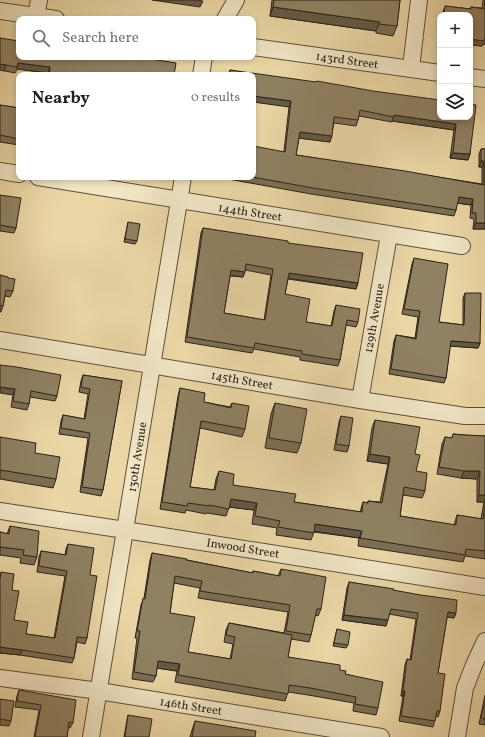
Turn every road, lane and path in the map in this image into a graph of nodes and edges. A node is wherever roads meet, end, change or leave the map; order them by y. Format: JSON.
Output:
{"nodes":[{"id":1,"x":39,"y":0,"type":"edge"},
{"id":2,"x":236,"y":0,"type":"edge"},
{"id":3,"x":419,"y":0,"type":"edge"},
{"id":4,"x":0,"y":11,"type":"edge"},
{"id":5,"x":36,"y":16,"type":"joint"},
{"id":6,"x":227,"y":16,"type":"edge"},
{"id":7,"x":256,"y":47,"type":"edge"},
{"id":8,"x":204,"y":60,"type":"edge"},
{"id":9,"x":411,"y":68,"type":"junction"},
{"id":10,"x":202,"y":72,"type":"edge"},
{"id":11,"x":437,"y":72,"type":"edge"},
{"id":12,"x":473,"y":77,"type":"edge"},
{"id":13,"x":485,"y":79,"type":"edge"},
{"id":14,"x":0,"y":171,"type":"edge"},
{"id":15,"x":16,"y":174,"type":"edge"},
{"id":16,"x":56,"y":180,"type":"edge"},
{"id":17,"x":182,"y":180,"type":"edge"},
{"id":18,"x":179,"y":200,"type":"junction"},
{"id":19,"x":389,"y":235,"type":"junction"},
{"id":20,"x":462,"y":246,"type":"dead end"},
{"id":21,"x":0,"y":340,"type":"edge"},
{"id":22,"x":152,"y":365,"type":"junction"},
{"id":23,"x":360,"y":400,"type":"junction"},
{"id":24,"x":485,"y":416,"type":"edge"},
{"id":25,"x":0,"y":511,"type":"edge"},
{"id":26,"x":125,"y":530,"type":"junction"},
{"id":27,"x":485,"y":588,"type":"edge"},
{"id":28,"x":485,"y":641,"type":"edge"},
{"id":29,"x":0,"y":678,"type":"edge"},
{"id":30,"x":99,"y":691,"type":"junction"},
{"id":31,"x":92,"y":737,"type":"edge"},
{"id":32,"x":381,"y":737,"type":"edge"},
{"id":33,"x":457,"y":737,"type":"edge"}],
"edges":[{"from":1,"to":5,"type":"street"},
{"from":2,"to":6,"type":"street"},
{"from":3,"to":9,"type":"street"},
{"from":4,"to":5,"type":"street"},
{"from":7,"to":9,"type":"street","name":"143rd Street"},
{"from":8,"to":10,"type":"street"},
{"from":9,"to":11,"type":"street","name":"143rd Street"},
{"from":12,"to":13,"type":"street"},
{"from":14,"to":15,"type":"street"},
{"from":16,"to":18,"type":"street","name":"144th Street"},
{"from":17,"to":18,"type":"street","name":"130th Avenue"},
{"from":18,"to":19,"type":"street","name":"144th Street"},
{"from":18,"to":22,"type":"street","name":"130th Avenue"},
{"from":19,"to":20,"type":"street","name":"144th Street"},
{"from":19,"to":23,"type":"street","name":"129th Avenue"},
{"from":21,"to":22,"type":"street","name":"145th Street"},
{"from":22,"to":23,"type":"street","name":"145th Street"},
{"from":22,"to":26,"type":"street","name":"130th Avenue"},
{"from":23,"to":24,"type":"street","name":"145th Street"},
{"from":25,"to":26,"type":"street","name":"Inwood Street"},
{"from":26,"to":27,"type":"street","name":"Inwood Street"},
{"from":26,"to":30,"type":"street","name":"130th Avenue"},
{"from":28,"to":33,"type":"street"},
{"from":29,"to":30,"type":"street","name":"146th Street"},
{"from":30,"to":31,"type":"street","name":"130th Avenue"},
{"from":30,"to":32,"type":"street","name":"146th Street"}]}
